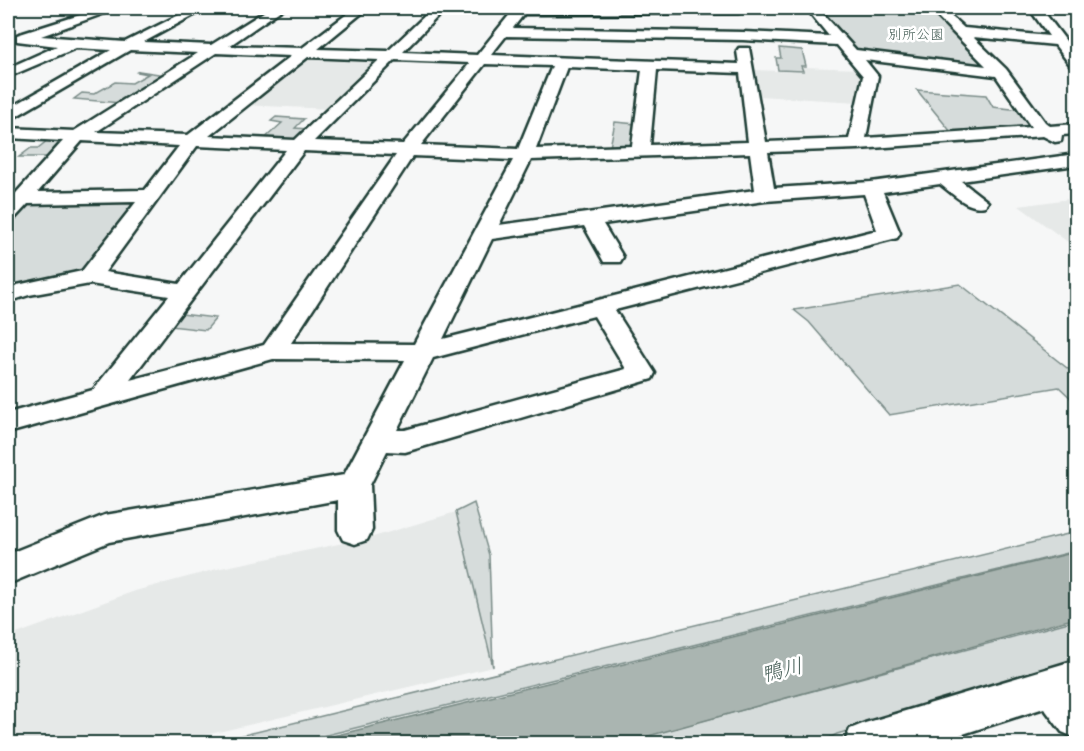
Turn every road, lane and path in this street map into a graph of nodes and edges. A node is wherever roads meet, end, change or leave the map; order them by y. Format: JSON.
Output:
{"nodes":[{"id":1,"x":113,"y":8,"type":"edge"},
{"id":2,"x":201,"y":8,"type":"edge"},
{"id":3,"x":278,"y":8,"type":"edge"},
{"id":4,"x":362,"y":8,"type":"edge"},
{"id":5,"x":440,"y":8,"type":"edge"},
{"id":6,"x":737,"y":8,"type":"edge"},
{"id":7,"x":812,"y":8,"type":"edge"},
{"id":8,"x":935,"y":8,"type":"edge"},
{"id":9,"x":1035,"y":8,"type":"edge"},
{"id":10,"x":1052,"y":8,"type":"edge"},
{"id":11,"x":520,"y":9,"type":"edge"},
{"id":12,"x":1077,"y":9,"type":"edge"},
{"id":13,"x":502,"y":32,"type":"junction"},
{"id":14,"x":959,"y":32,"type":"junction"},
{"id":15,"x":743,"y":36,"type":"junction"},
{"id":16,"x":13,"y":41,"type":"edge"},
{"id":17,"x":841,"y":41,"type":"junction"},
{"id":18,"x":1060,"y":41,"type":"junction"},
{"id":19,"x":74,"y":44,"type":"junction"},
{"id":20,"x":127,"y":46,"type":"junction"},
{"id":21,"x":213,"y":49,"type":"junction"},
{"id":22,"x":305,"y":52,"type":"junction"},
{"id":23,"x":852,"y":54,"type":"junction"},
{"id":24,"x":391,"y":56,"type":"junction"},
{"id":25,"x":480,"y":59,"type":"junction"},
{"id":26,"x":561,"y":63,"type":"junction"},
{"id":27,"x":1077,"y":63,"type":"edge"},
{"id":28,"x":650,"y":66,"type":"junction"},
{"id":29,"x":746,"y":69,"type":"junction"},
{"id":30,"x":1001,"y":72,"type":"junction"},
{"id":31,"x":8,"y":73,"type":"edge"},
{"id":32,"x":8,"y":116,"type":"edge"},
{"id":33,"x":1077,"y":129,"type":"edge"},
{"id":34,"x":1044,"y":130,"type":"junction"},
{"id":35,"x":8,"y":134,"type":"edge"},
{"id":36,"x":76,"y":137,"type":"junction"},
{"id":37,"x":192,"y":141,"type":"junction"},
{"id":38,"x":858,"y":144,"type":"junction"},
{"id":39,"x":298,"y":146,"type":"junction"},
{"id":40,"x":759,"y":147,"type":"junction"},
{"id":41,"x":408,"y":150,"type":"junction"},
{"id":42,"x":640,"y":151,"type":"junction"},
{"id":43,"x":1077,"y":151,"type":"edge"},
{"id":44,"x":525,"y":154,"type":"junction"},
{"id":45,"x":1077,"y":159,"type":"edge"},
{"id":46,"x":944,"y":178,"type":"junction"},
{"id":47,"x":871,"y":188,"type":"junction"},
{"id":48,"x":765,"y":195,"type":"junction"},
{"id":49,"x":151,"y":196,"type":"junction"},
{"id":50,"x":21,"y":198,"type":"junction"},
{"id":51,"x":978,"y":202,"type":"dead end"},
{"id":52,"x":8,"y":214,"type":"edge"},
{"id":53,"x":591,"y":219,"type":"junction"},
{"id":54,"x":483,"y":234,"type":"junction"},
{"id":55,"x":612,"y":256,"type":"dead end"},
{"id":56,"x":90,"y":277,"type":"junction"},
{"id":57,"x":186,"y":292,"type":"junction"},
{"id":58,"x":8,"y":296,"type":"edge"},
{"id":59,"x":601,"y":306,"type":"junction"},
{"id":60,"x":273,"y":351,"type":"junction"},
{"id":61,"x":423,"y":352,"type":"junction"},
{"id":62,"x":102,"y":398,"type":"junction"},
{"id":63,"x":8,"y":423,"type":"edge"},
{"id":64,"x":377,"y":439,"type":"junction"},
{"id":65,"x":354,"y":485,"type":"junction"},
{"id":66,"x":355,"y":530,"type":"dead end"},
{"id":67,"x":8,"y":569,"type":"edge"},
{"id":68,"x":1064,"y":682,"type":"edge"},
{"id":69,"x":1077,"y":718,"type":"edge"},
{"id":70,"x":920,"y":736,"type":"edge"},
{"id":71,"x":865,"y":744,"type":"edge"}],
"edges":[{"from":1,"to":16,"type":"street"},
{"from":2,"to":20,"type":"street"},
{"from":3,"to":21,"type":"street"},
{"from":4,"to":22,"type":"street"},
{"from":5,"to":24,"type":"street"},
{"from":6,"to":11,"type":"street"},
{"from":6,"to":15,"type":"street"},
{"from":7,"to":17,"type":"street"},
{"from":8,"to":14,"type":"street"},
{"from":9,"to":18,"type":"street"},
{"from":10,"to":12,"type":"street"},
{"from":11,"to":13,"type":"street"},
{"from":13,"to":15,"type":"street"},
{"from":13,"to":25,"type":"street"},
{"from":14,"to":18,"type":"street"},
{"from":14,"to":30,"type":"street"},
{"from":15,"to":17,"type":"street"},
{"from":15,"to":29,"type":"street"},
{"from":16,"to":19,"type":"street"},
{"from":17,"to":23,"type":"street"},
{"from":18,"to":27,"type":"street"},
{"from":19,"to":20,"type":"street"},
{"from":19,"to":31,"type":"street"},
{"from":20,"to":21,"type":"street"},
{"from":20,"to":32,"type":"street"},
{"from":21,"to":22,"type":"street"},
{"from":21,"to":36,"type":"street"},
{"from":22,"to":24,"type":"street"},
{"from":22,"to":37,"type":"street"},
{"from":23,"to":30,"type":"street"},
{"from":23,"to":38,"type":"street"},
{"from":24,"to":25,"type":"street"},
{"from":24,"to":39,"type":"street"},
{"from":25,"to":26,"type":"street"},
{"from":25,"to":41,"type":"street"},
{"from":26,"to":28,"type":"street"},
{"from":26,"to":44,"type":"street"},
{"from":28,"to":29,"type":"street"},
{"from":28,"to":42,"type":"street"},
{"from":29,"to":40,"type":"street"},
{"from":30,"to":34,"type":"street"},
{"from":33,"to":34,"type":"street"},
{"from":34,"to":38,"type":"street"},
{"from":34,"to":43,"type":"street"},
{"from":35,"to":36,"type":"street"},
{"from":36,"to":37,"type":"street"},
{"from":36,"to":50,"type":"street"},
{"from":37,"to":39,"type":"street"},
{"from":37,"to":49,"type":"street"},
{"from":38,"to":40,"type":"street"},
{"from":39,"to":41,"type":"street"},
{"from":39,"to":57,"type":"street"},
{"from":40,"to":42,"type":"street"},
{"from":40,"to":48,"type":"street"},
{"from":41,"to":44,"type":"street"},
{"from":41,"to":60,"type":"street"},
{"from":42,"to":44,"type":"street"},
{"from":44,"to":54,"type":"street"},
{"from":45,"to":46,"type":"street"},
{"from":46,"to":47,"type":"street"},
{"from":46,"to":51,"type":"street"},
{"from":47,"to":48,"type":"street"},
{"from":47,"to":59,"type":"street"},
{"from":48,"to":53,"type":"street"},
{"from":49,"to":50,"type":"street"},
{"from":49,"to":56,"type":"street"},
{"from":50,"to":52,"type":"street"},
{"from":53,"to":54,"type":"street"},
{"from":53,"to":55,"type":"street"},
{"from":54,"to":61,"type":"street"},
{"from":56,"to":57,"type":"street"},
{"from":56,"to":58,"type":"street"},
{"from":57,"to":62,"type":"street"},
{"from":59,"to":61,"type":"street"},
{"from":59,"to":64,"type":"street"},
{"from":60,"to":61,"type":"street"},
{"from":60,"to":62,"type":"street"},
{"from":61,"to":64,"type":"street"},
{"from":62,"to":63,"type":"street"},
{"from":64,"to":65,"type":"street"},
{"from":65,"to":66,"type":"street"},
{"from":65,"to":67,"type":"street"},
{"from":68,"to":69,"type":"street"},
{"from":68,"to":70,"type":"street"},
{"from":70,"to":71,"type":"street"}]}
